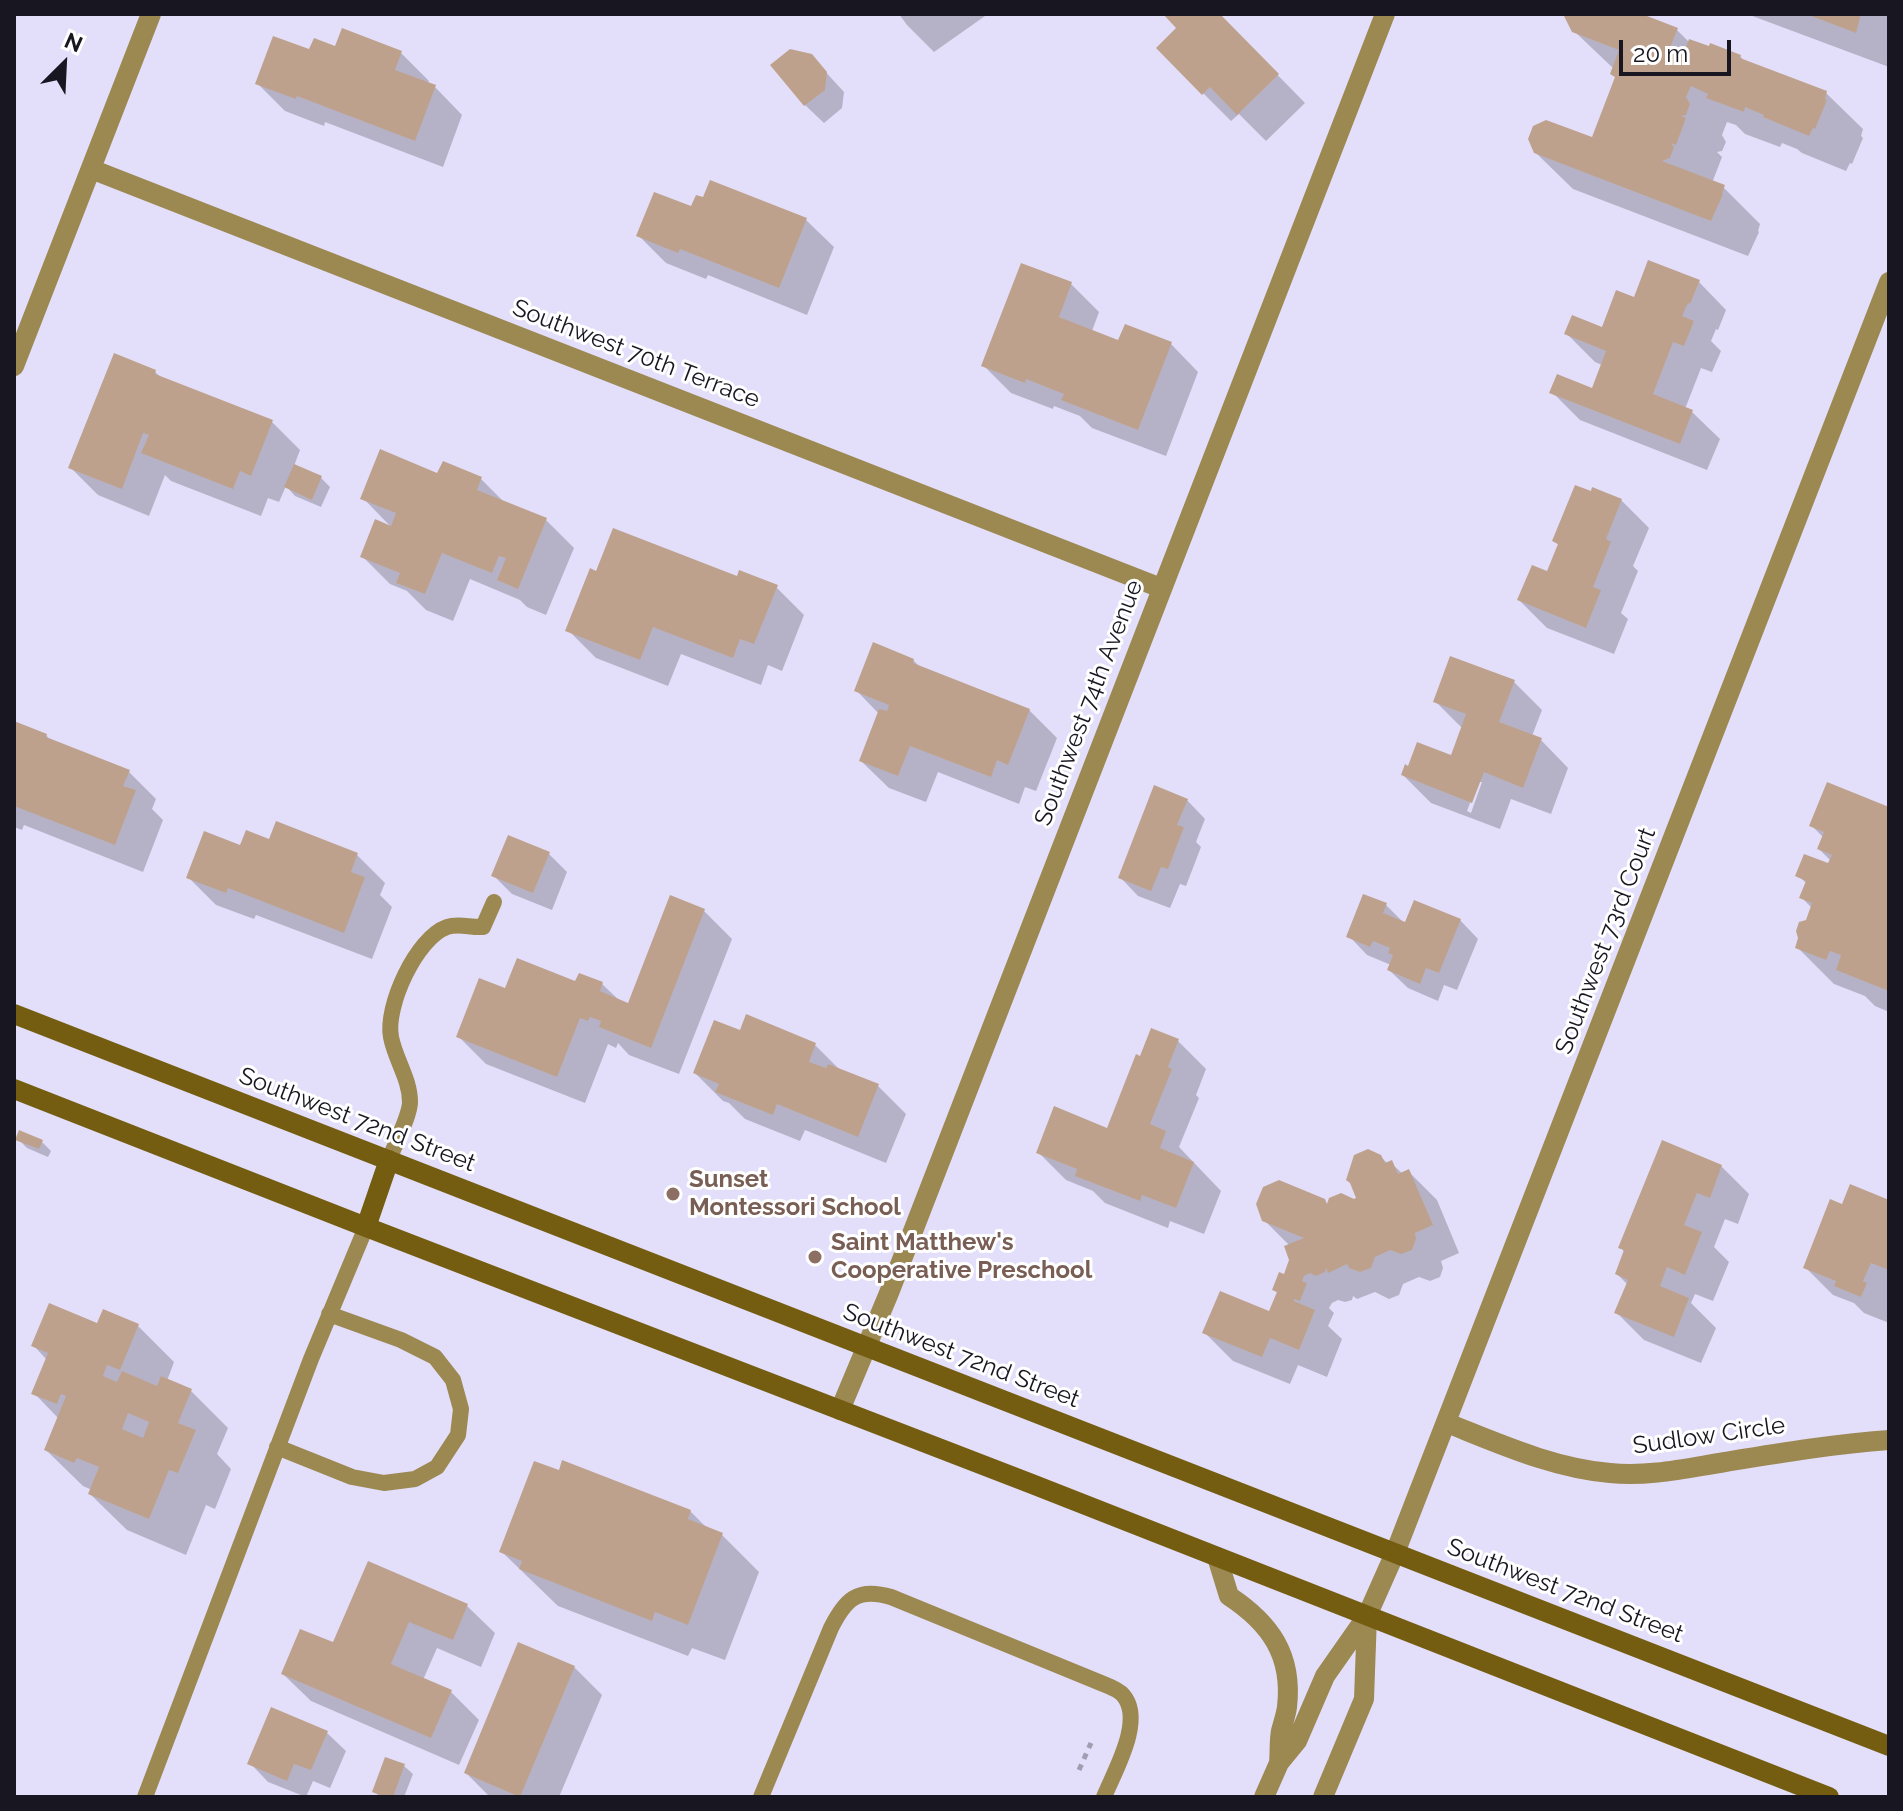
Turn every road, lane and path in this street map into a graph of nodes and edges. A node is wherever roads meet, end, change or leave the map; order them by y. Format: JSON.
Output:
{"nodes":[{"id":1,"x":151,"y":14,"type":"edge"},
{"id":2,"x":1385,"y":14,"type":"edge"},
{"id":3,"x":91,"y":169,"type":"junction"},
{"id":4,"x":1889,"y":282,"type":"edge"},
{"id":5,"x":14,"y":366,"type":"edge"},
{"id":6,"x":1161,"y":588,"type":"junction"},
{"id":7,"x":494,"y":902,"type":"dead end"},
{"id":8,"x":14,"y":1014,"type":"edge"},
{"id":9,"x":14,"y":1089,"type":"edge"},
{"id":10,"x":389,"y":1160,"type":"junction"},
{"id":11,"x":366,"y":1227,"type":"junction"},
{"id":12,"x":329,"y":1314,"type":"junction"},
{"id":13,"x":866,"y":1347,"type":"junction"},
{"id":14,"x":840,"y":1410,"type":"junction"},
{"id":15,"x":1447,"y":1423,"type":"junction"},
{"id":16,"x":1889,"y":1440,"type":"edge"},
{"id":17,"x":277,"y":1447,"type":"junction"},
{"id":18,"x":1395,"y":1553,"type":"junction"},
{"id":19,"x":1217,"y":1557,"type":"junction"},
{"id":20,"x":1367,"y":1616,"type":"junction"},
{"id":21,"x":1091,"y":1743,"type":"dead end"},
{"id":22,"x":1889,"y":1746,"type":"edge"},
{"id":23,"x":1279,"y":1763,"type":"junction"},
{"id":24,"x":1079,"y":1770,"type":"dead end"},
{"id":25,"x":145,"y":1797,"type":"edge"},
{"id":26,"x":761,"y":1797,"type":"edge"},
{"id":27,"x":1104,"y":1797,"type":"edge"},
{"id":28,"x":1264,"y":1797,"type":"edge"},
{"id":29,"x":1323,"y":1797,"type":"edge"},
{"id":30,"x":1829,"y":1797,"type":"edge"}],
"edges":[{"from":1,"to":3,"type":"street"},
{"from":2,"to":6,"type":"street","name":"Southwest 74th Avenue"},
{"from":3,"to":5,"type":"street"},
{"from":3,"to":6,"type":"street","name":"Southwest 70th Terrace"},
{"from":4,"to":15,"type":"street","name":"Southwest 73rd Court"},
{"from":6,"to":13,"type":"street","name":"Southwest 74th Avenue"},
{"from":7,"to":10,"type":"lane"},
{"from":8,"to":10,"type":"main road","name":"Southwest 72nd Street"},
{"from":9,"to":11,"type":"main road"},
{"from":10,"to":11,"type":"main road"},
{"from":10,"to":13,"type":"main road","name":"Southwest 72nd Street"},
{"from":11,"to":12,"type":"lane"},
{"from":11,"to":14,"type":"main road"},
{"from":12,"to":17,"type":"lane"},
{"from":12,"to":17,"type":"lane"},
{"from":13,"to":14,"type":"street","name":"Southwest 74th Avenue"},
{"from":13,"to":18,"type":"main road","name":"Southwest 72nd Street"},
{"from":14,"to":19,"type":"main road"},
{"from":15,"to":16,"type":"street","name":"Sudlow Circle"},
{"from":15,"to":18,"type":"street","name":"Southwest 73rd Court"},
{"from":17,"to":25,"type":"lane"},
{"from":18,"to":20,"type":"street","name":"Southwest 73rd Court"},
{"from":18,"to":22,"type":"main road","name":"Southwest 72nd Street"},
{"from":19,"to":20,"type":"main road"},
{"from":19,"to":23,"type":"street"},
{"from":20,"to":23,"type":"street"},
{"from":20,"to":29,"type":"street"},
{"from":20,"to":30,"type":"main road"},
{"from":21,"to":24,"type":"path"},
{"from":23,"to":28,"type":"street"},
{"from":26,"to":27,"type":"lane"}]}
